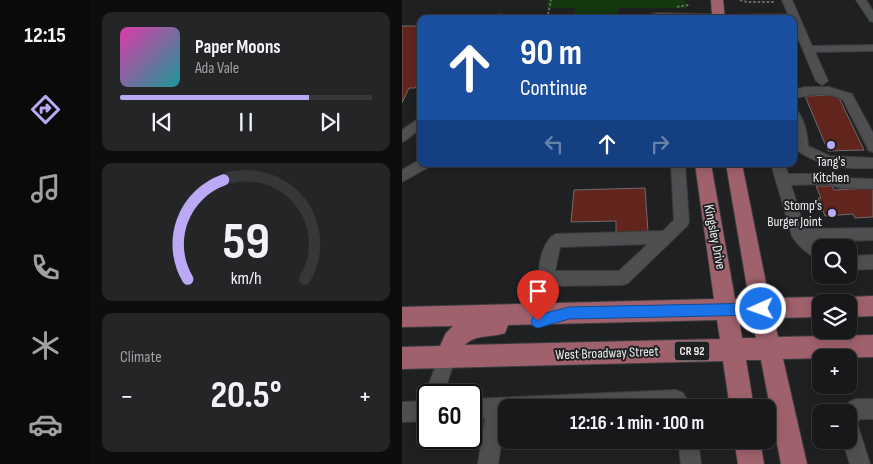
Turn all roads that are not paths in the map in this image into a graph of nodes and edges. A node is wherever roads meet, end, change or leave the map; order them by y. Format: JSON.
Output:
{"nodes":[{"id":1,"x":716,"y":0,"type":"edge"},
{"id":2,"x":787,"y":0,"type":"edge"},
{"id":3,"x":861,"y":0,"type":"edge"},
{"id":4,"x":718,"y":15,"type":"edge"},
{"id":5,"x":793,"y":15,"type":"edge"},
{"id":6,"x":872,"y":19,"type":"edge"},
{"id":7,"x":797,"y":24,"type":"edge"},
{"id":8,"x":872,"y":48,"type":"edge"},
{"id":9,"x":808,"y":50,"type":"junction"},
{"id":10,"x":822,"y":81,"type":"dead end"},
{"id":11,"x":797,"y":94,"type":"edge"},
{"id":12,"x":417,"y":124,"type":"edge"},
{"id":13,"x":797,"y":124,"type":"edge"},
{"id":14,"x":402,"y":137,"type":"edge"},
{"id":15,"x":797,"y":145,"type":"edge"},
{"id":16,"x":872,"y":147,"type":"edge"},
{"id":17,"x":872,"y":164,"type":"edge"},
{"id":18,"x":417,"y":167,"type":"edge"},
{"id":19,"x":678,"y":167,"type":"edge"},
{"id":20,"x":703,"y":167,"type":"edge"},
{"id":21,"x":735,"y":167,"type":"edge"},
{"id":22,"x":779,"y":167,"type":"edge"},
{"id":23,"x":402,"y":177,"type":"edge"},
{"id":24,"x":783,"y":180,"type":"junction"},
{"id":25,"x":872,"y":184,"type":"edge"},
{"id":26,"x":872,"y":234,"type":"edge"},
{"id":27,"x":800,"y":236,"type":"junction"},
{"id":28,"x":664,"y":237,"type":"junction"},
{"id":29,"x":812,"y":246,"type":"edge"},
{"id":30,"x":872,"y":262,"type":"edge"},
{"id":31,"x":857,"y":263,"type":"edge"},
{"id":32,"x":872,"y":306,"type":"edge"},
{"id":33,"x":812,"y":307,"type":"edge"},
{"id":34,"x":857,"y":307,"type":"edge"},
{"id":35,"x":761,"y":309,"type":"junction"},
{"id":36,"x":727,"y":310,"type":"junction"},
{"id":37,"x":569,"y":313,"type":"junction"},
{"id":38,"x":402,"y":317,"type":"edge"},
{"id":39,"x":872,"y":346,"type":"edge"},
{"id":40,"x":770,"y":350,"type":"junction"},
{"id":41,"x":734,"y":351,"type":"junction"},
{"id":42,"x":447,"y":357,"type":"junction"},
{"id":43,"x":402,"y":358,"type":"edge"},
{"id":44,"x":438,"y":384,"type":"edge"},
{"id":45,"x":741,"y":399,"type":"edge"},
{"id":46,"x":496,"y":408,"type":"joint"},
{"id":47,"x":482,"y":409,"type":"edge"},
{"id":48,"x":857,"y":410,"type":"edge"},
{"id":49,"x":417,"y":411,"type":"edge"},
{"id":50,"x":872,"y":411,"type":"edge"},
{"id":51,"x":402,"y":412,"type":"edge"},
{"id":52,"x":689,"y":449,"type":"edge"},
{"id":53,"x":748,"y":449,"type":"edge"},
{"id":54,"x":855,"y":449,"type":"edge"},
{"id":55,"x":488,"y":464,"type":"edge"},
{"id":56,"x":691,"y":464,"type":"edge"},
{"id":57,"x":751,"y":464,"type":"edge"},
{"id":58,"x":794,"y":464,"type":"edge"},
{"id":59,"x":860,"y":464,"type":"edge"}],
"edges":[{"from":1,"to":4,"type":"main road"},
{"from":2,"to":5,"type":"lane"},
{"from":3,"to":6,"type":"lane"},
{"from":7,"to":9,"type":"lane"},
{"from":8,"to":9,"type":"lane"},
{"from":9,"to":10,"type":"lane"},
{"from":11,"to":16,"type":"lane"},
{"from":12,"to":14,"type":"lane"},
{"from":13,"to":15,"type":"lane"},
{"from":15,"to":17,"type":"lane"},
{"from":18,"to":23,"type":"lane"},
{"from":19,"to":28,"type":"lane"},
{"from":20,"to":36,"type":"main road","name":"Kingsley Drive"},
{"from":21,"to":35,"type":"main road"},
{"from":22,"to":24,"type":"lane"},
{"from":24,"to":25,"type":"lane"},
{"from":24,"to":27,"type":"lane"},
{"from":26,"to":27,"type":"lane"},
{"from":27,"to":29,"type":"lane"},
{"from":28,"to":28,"type":"lane"},
{"from":30,"to":31,"type":"lane"},
{"from":32,"to":34,"type":"main road"},
{"from":33,"to":35,"type":"main road"},
{"from":35,"to":36,"type":"main road"},
{"from":35,"to":40,"type":"main road"},
{"from":36,"to":37,"type":"main road"},
{"from":36,"to":41,"type":"main road","name":"Kingsley Drive"},
{"from":37,"to":38,"type":"main road"},
{"from":37,"to":42,"type":"main road"},
{"from":39,"to":40,"type":"main road","name":"West Broadway Street","number":"CR 92"},
{"from":40,"to":41,"type":"main road","name":"West Broadway Street","number":"CR 92"},
{"from":40,"to":58,"type":"main road"},
{"from":41,"to":42,"type":"main road","name":"West Broadway Street","number":"CR 92"},
{"from":41,"to":45,"type":"main road"},
{"from":42,"to":43,"type":"main road","name":"West Broadway Street","number":"CR 92"},
{"from":42,"to":44,"type":"lane"},
{"from":46,"to":47,"type":"lane"},
{"from":46,"to":55,"type":"lane"},
{"from":48,"to":50,"type":"lane"},
{"from":49,"to":51,"type":"lane"},
{"from":52,"to":56,"type":"lane"},
{"from":53,"to":57,"type":"main road"},
{"from":54,"to":59,"type":"lane"}]}
